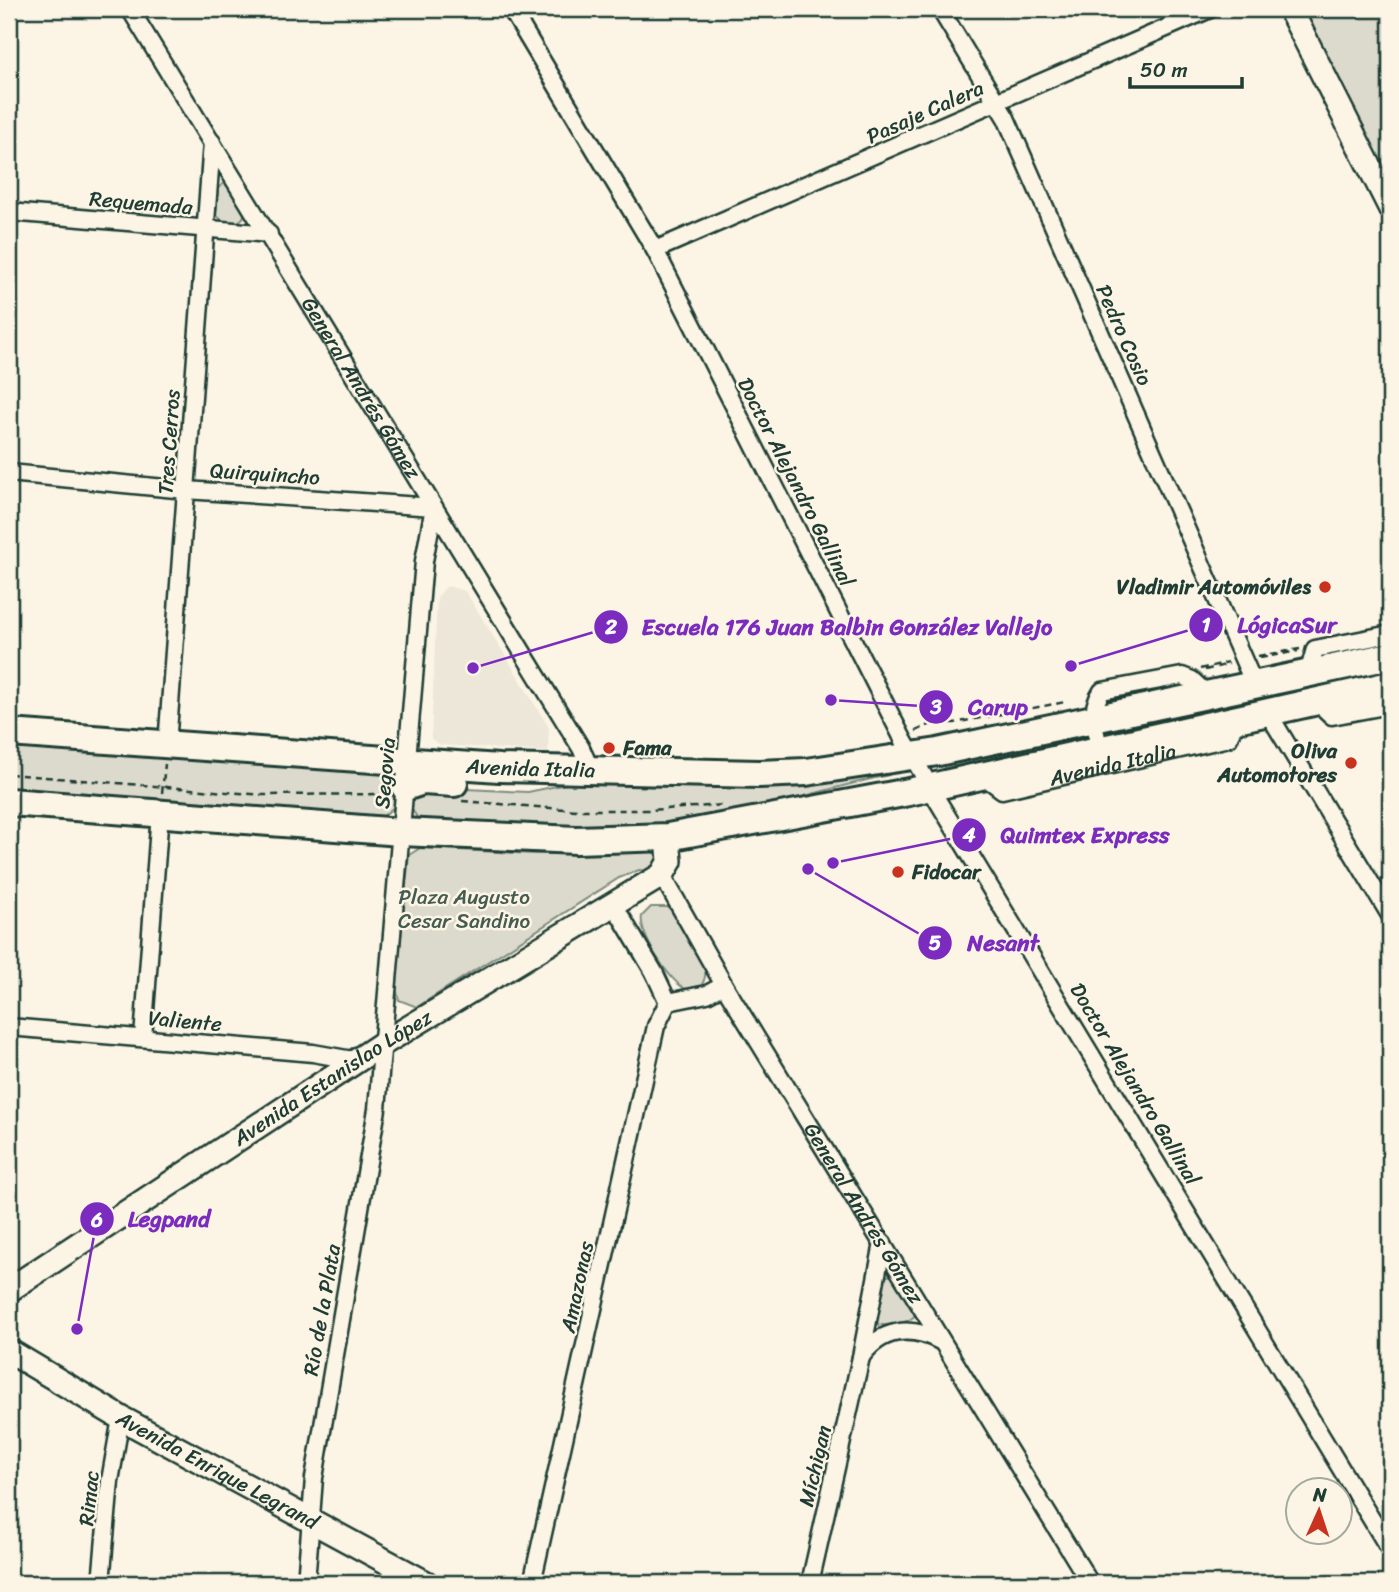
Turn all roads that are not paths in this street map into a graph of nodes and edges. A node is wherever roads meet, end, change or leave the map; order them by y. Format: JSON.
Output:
{"nodes":[{"id":1,"x":130,"y":9,"type":"edge"},
{"id":2,"x":511,"y":9,"type":"edge"},
{"id":3,"x":940,"y":9,"type":"edge"},
{"id":4,"x":1210,"y":9,"type":"edge"},
{"id":5,"x":1290,"y":9,"type":"edge"},
{"id":6,"x":997,"y":103,"type":"junction"},
{"id":7,"x":212,"y":142,"type":"junction"},
{"id":8,"x":1390,"y":207,"type":"edge"},
{"id":9,"x":9,"y":212,"type":"edge"},
{"id":10,"x":205,"y":230,"type":"junction"},
{"id":11,"x":269,"y":234,"type":"junction"},
{"id":12,"x":655,"y":250,"type":"junction"},
{"id":13,"x":9,"y":473,"type":"edge"},
{"id":14,"x":186,"y":490,"type":"junction"},
{"id":15,"x":434,"y":507,"type":"junction"},
{"id":16,"x":1390,"y":634,"type":"edge"},
{"id":17,"x":1390,"y":656,"type":"edge"},
{"id":18,"x":1308,"y":674,"type":"junction"},
{"id":19,"x":1390,"y":685,"type":"edge"},
{"id":20,"x":1255,"y":686,"type":"junction"},
{"id":21,"x":1315,"y":700,"type":"junction"},
{"id":22,"x":1390,"y":705,"type":"edge"},
{"id":23,"x":1267,"y":711,"type":"junction"},
{"id":24,"x":1092,"y":718,"type":"junction"},
{"id":25,"x":1236,"y":718,"type":"junction"},
{"id":26,"x":1057,"y":727,"type":"junction"},
{"id":27,"x":9,"y":733,"type":"edge"},
{"id":28,"x":167,"y":745,"type":"junction"},
{"id":29,"x":1100,"y":750,"type":"junction"},
{"id":30,"x":913,"y":757,"type":"junction"},
{"id":31,"x":591,"y":771,"type":"junction"},
{"id":32,"x":981,"y":774,"type":"junction"},
{"id":33,"x":406,"y":775,"type":"junction"},
{"id":34,"x":929,"y":787,"type":"junction"},
{"id":35,"x":9,"y":802,"type":"edge"},
{"id":36,"x":160,"y":813,"type":"junction"},
{"id":37,"x":761,"y":821,"type":"junction"},
{"id":38,"x":401,"y":832,"type":"junction"},
{"id":39,"x":668,"y":836,"type":"junction"},
{"id":40,"x":662,"y":876,"type":"junction"},
{"id":41,"x":614,"y":905,"type":"junction"},
{"id":42,"x":1390,"y":915,"type":"edge"},
{"id":43,"x":724,"y":985,"type":"junction"},
{"id":44,"x":667,"y":1002,"type":"junction"},
{"id":45,"x":9,"y":1027,"type":"edge"},
{"id":46,"x":143,"y":1038,"type":"junction"},
{"id":47,"x":382,"y":1044,"type":"junction"},
{"id":48,"x":358,"y":1061,"type":"junction"},
{"id":49,"x":883,"y":1243,"type":"junction"},
{"id":50,"x":9,"y":1290,"type":"edge"},
{"id":51,"x":940,"y":1341,"type":"junction"},
{"id":52,"x":9,"y":1352,"type":"edge"},
{"id":53,"x":861,"y":1357,"type":"junction"},
{"id":54,"x":121,"y":1418,"type":"junction"},
{"id":55,"x":311,"y":1521,"type":"junction"},
{"id":56,"x":1390,"y":1550,"type":"edge"},
{"id":57,"x":101,"y":1583,"type":"edge"},
{"id":58,"x":306,"y":1583,"type":"edge"},
{"id":59,"x":426,"y":1583,"type":"edge"},
{"id":60,"x":532,"y":1583,"type":"edge"},
{"id":61,"x":810,"y":1583,"type":"edge"},
{"id":62,"x":1090,"y":1583,"type":"edge"}],
"edges":[{"from":1,"to":7,"type":"street","name":"General Andrés Gómez"},
{"from":2,"to":12,"type":"street","name":"Doctor Alejandro Gallinal"},
{"from":3,"to":6,"type":"street","name":"Pedro Cosio"},
{"from":4,"to":6,"type":"street","name":"Pasaje Calera"},
{"from":5,"to":8,"type":"street"},
{"from":6,"to":12,"type":"street","name":"Pasaje Calera"},
{"from":6,"to":20,"type":"street","name":"Pedro Cosio"},
{"from":7,"to":10,"type":"street","name":"Tres Cerros"},
{"from":7,"to":11,"type":"street","name":"General Andrés Gómez"},
{"from":9,"to":10,"type":"street","name":"Requemada"},
{"from":10,"to":11,"type":"street","name":"Requemada"},
{"from":10,"to":14,"type":"street","name":"Tres Cerros"},
{"from":11,"to":15,"type":"street","name":"General Andrés Gómez"},
{"from":12,"to":30,"type":"street","name":"Doctor Alejandro Gallinal"},
{"from":13,"to":14,"type":"street","name":"Quirquincho"},
{"from":14,"to":15,"type":"street","name":"Quirquincho"},
{"from":14,"to":28,"type":"street","name":"Tres Cerros"},
{"from":15,"to":31,"type":"street","name":"General Andrés Gómez"},
{"from":15,"to":33,"type":"street","name":"Segovia"},
{"from":16,"to":18,"type":"street"},
{"from":17,"to":18,"type":"main road","name":"Avenida Italia"},
{"from":18,"to":20,"type":"main road","name":"Avenida Italia"},
{"from":19,"to":21,"type":"main road","name":"Avenida Italia"},
{"from":20,"to":24,"type":"main road","name":"Avenida Italia"},
{"from":21,"to":22,"type":"street"},
{"from":21,"to":23,"type":"main road","name":"Avenida Italia"},
{"from":23,"to":25,"type":"main road","name":"Avenida Italia"},
{"from":23,"to":42,"type":"street"},
{"from":24,"to":26,"type":"main road","name":"Avenida Italia"},
{"from":24,"to":29,"type":"street","name":"Avenida Italia"},
{"from":25,"to":29,"type":"main road","name":"Avenida Italia"},
{"from":25,"to":32,"type":"street","name":"Avenida Italia"},
{"from":26,"to":30,"type":"main road","name":"Avenida Italia"},
{"from":26,"to":34,"type":"main road"},
{"from":27,"to":28,"type":"main road","name":"Avenida Italia"},
{"from":28,"to":33,"type":"main road","name":"Avenida Italia"},
{"from":29,"to":32,"type":"main road","name":"Avenida Italia"},
{"from":30,"to":31,"type":"main road","name":"Avenida Italia"},
{"from":30,"to":34,"type":"street","name":"Doctor Alejandro Gallinal"},
{"from":30,"to":37,"type":"main road"},
{"from":31,"to":33,"type":"main road","name":"Avenida Italia"},
{"from":32,"to":34,"type":"main road","name":"Avenida Italia"},
{"from":33,"to":38,"type":"street","name":"Segovia"},
{"from":34,"to":37,"type":"main road","name":"Avenida Italia"},
{"from":34,"to":56,"type":"street","name":"Doctor Alejandro Gallinal"},
{"from":35,"to":36,"type":"main road","name":"Avenida Italia"},
{"from":36,"to":38,"type":"main road","name":"Avenida Italia"},
{"from":36,"to":46,"type":"street"},
{"from":37,"to":39,"type":"main road","name":"Avenida Italia"},
{"from":38,"to":39,"type":"main road","name":"Avenida Italia"},
{"from":38,"to":47,"type":"street","name":"Segovia"},
{"from":39,"to":40,"type":"street"},
{"from":40,"to":41,"type":"street","name":"Avenida Estanislao López"},
{"from":40,"to":43,"type":"street","name":"General Andrés Gómez"},
{"from":41,"to":44,"type":"street"},
{"from":41,"to":47,"type":"street","name":"Avenida Estanislao López"},
{"from":43,"to":44,"type":"street"},
{"from":43,"to":49,"type":"street","name":"General Andrés Gómez"},
{"from":44,"to":60,"type":"street","name":"Amazonas"},
{"from":45,"to":46,"type":"street","name":"Valiente"},
{"from":46,"to":48,"type":"street","name":"Valiente"},
{"from":47,"to":48,"type":"street","name":"Avenida Estanislao López"},
{"from":47,"to":55,"type":"street","name":"Río de la Plata"},
{"from":48,"to":50,"type":"street","name":"Avenida Estanislao López"},
{"from":49,"to":51,"type":"street","name":"General Andrés Gómez"},
{"from":49,"to":53,"type":"street","name":"Míchigan"},
{"from":51,"to":53,"type":"street"},
{"from":51,"to":62,"type":"street","name":"General Andrés Gómez"},
{"from":52,"to":54,"type":"street","name":"Avenida Enrique Legrand"},
{"from":53,"to":61,"type":"street","name":"Míchigan"},
{"from":54,"to":55,"type":"street","name":"Avenida Enrique Legrand"},
{"from":54,"to":57,"type":"street","name":"Rimac"},
{"from":55,"to":58,"type":"street","name":"Río de la Plata"},
{"from":55,"to":59,"type":"street","name":"Avenida Enrique Legrand"}]}
